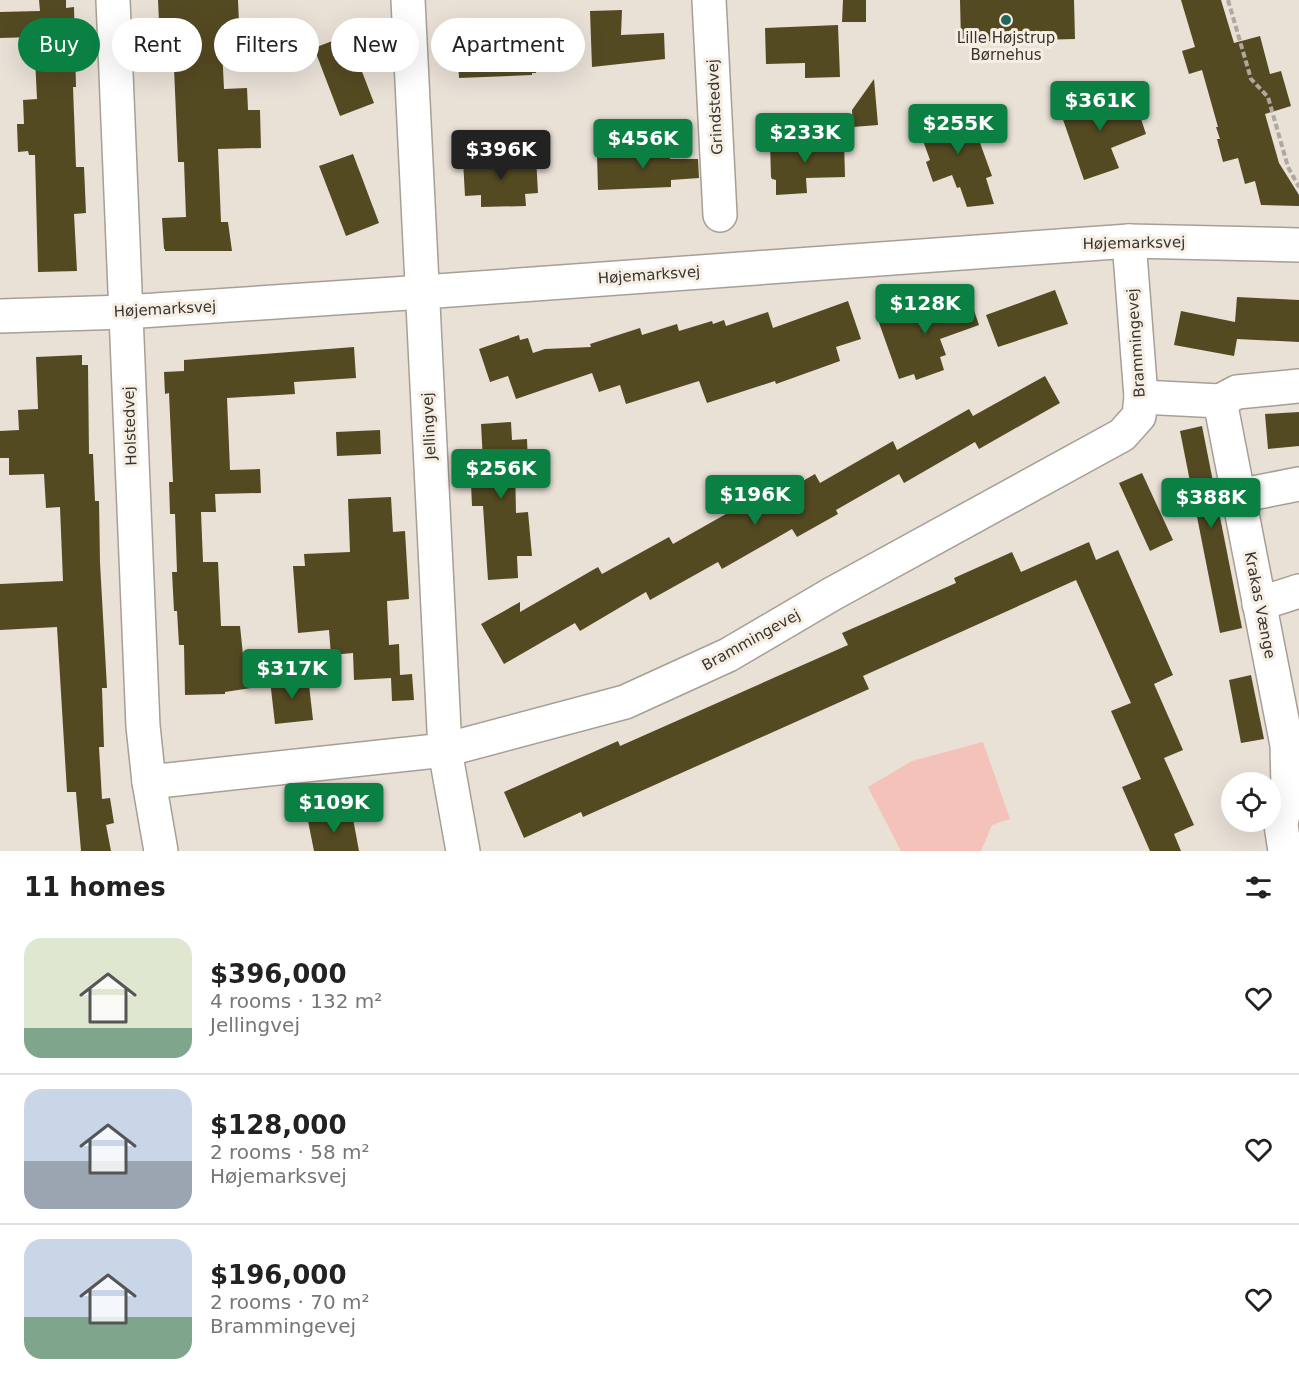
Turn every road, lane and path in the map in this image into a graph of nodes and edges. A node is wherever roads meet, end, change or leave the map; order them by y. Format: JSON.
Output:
{"nodes":[{"id":1,"x":113,"y":0,"type":"edge"},
{"id":2,"x":408,"y":0,"type":"edge"},
{"id":3,"x":709,"y":0,"type":"edge"},
{"id":4,"x":1228,"y":0,"type":"edge"},
{"id":5,"x":1299,"y":187,"type":"edge"},
{"id":6,"x":720,"y":215,"type":"dead end"},
{"id":7,"x":1129,"y":241,"type":"junction"},
{"id":8,"x":1299,"y":246,"type":"edge"},
{"id":9,"x":423,"y":292,"type":"junction"},
{"id":10,"x":125,"y":312,"type":"junction"},
{"id":11,"x":0,"y":316,"type":"edge"},
{"id":12,"x":1299,"y":387,"type":"edge"},
{"id":13,"x":1142,"y":397,"type":"junction"},
{"id":14,"x":1220,"y":401,"type":"junction"},
{"id":15,"x":1299,"y":484,"type":"edge"},
{"id":16,"x":1238,"y":496,"type":"junction"},
{"id":17,"x":1299,"y":591,"type":"edge"},
{"id":18,"x":1259,"y":604,"type":"junction"},
{"id":19,"x":1286,"y":671,"type":"edge"},
{"id":20,"x":445,"y":750,"type":"junction"},
{"id":21,"x":149,"y":782,"type":"junction"},
{"id":22,"x":161,"y":851,"type":"edge"},
{"id":23,"x":463,"y":851,"type":"edge"},
{"id":24,"x":1285,"y":851,"type":"edge"}],
"edges":[{"from":1,"to":10,"type":"street","name":"Holstedvej"},
{"from":2,"to":9,"type":"street","name":"Jellingvej"},
{"from":3,"to":6,"type":"street","name":"Grindstedvej"},
{"from":4,"to":5,"type":"path"},
{"from":7,"to":8,"type":"street","name":"Højemarksvej"},
{"from":7,"to":9,"type":"street","name":"Højemarksvej"},
{"from":7,"to":13,"type":"street","name":"Brammingevej"},
{"from":9,"to":10,"type":"street","name":"Højemarksvej"},
{"from":9,"to":20,"type":"street","name":"Jellingvej"},
{"from":10,"to":11,"type":"street","name":"Højemarksvej"},
{"from":10,"to":21,"type":"street","name":"Holstedvej"},
{"from":12,"to":14,"type":"street"},
{"from":13,"to":14,"type":"street"},
{"from":13,"to":20,"type":"street","name":"Brammingevej"},
{"from":14,"to":16,"type":"street","name":"Krakas Vænge"},
{"from":15,"to":16,"type":"street"},
{"from":16,"to":18,"type":"street","name":"Krakas Vænge"},
{"from":17,"to":18,"type":"street"},
{"from":18,"to":19,"type":"street","name":"Krakas Vænge"},
{"from":19,"to":24,"type":"street","name":"Krakas Vænge"},
{"from":20,"to":21,"type":"street","name":"Brammingevej"},
{"from":20,"to":23,"type":"street","name":"Jellingvej"},
{"from":21,"to":22,"type":"street","name":"Holstedvej"}]}
